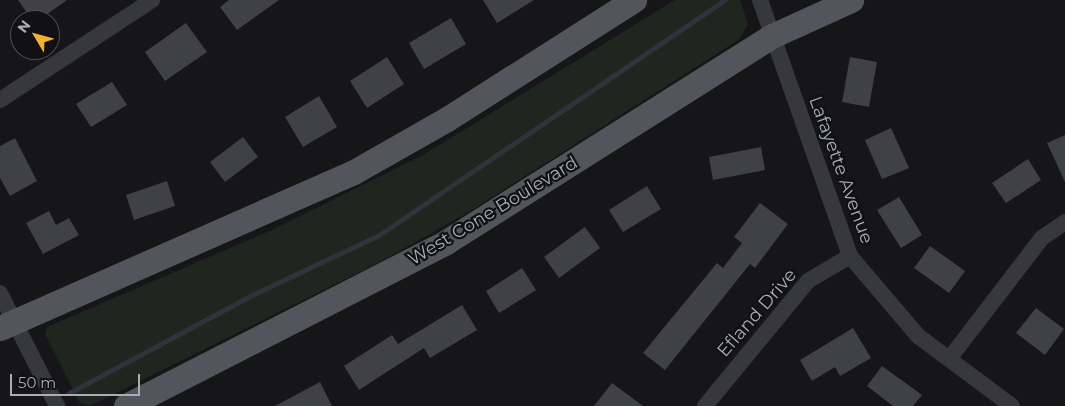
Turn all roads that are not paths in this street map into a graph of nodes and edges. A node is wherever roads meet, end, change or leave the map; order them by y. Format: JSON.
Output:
{"nodes":[{"id":1,"x":152,"y":0,"type":"edge"},
{"id":2,"x":634,"y":0,"type":"edge"},
{"id":3,"x":760,"y":0,"type":"edge"},
{"id":4,"x":851,"y":0,"type":"edge"},
{"id":5,"x":136,"y":4,"type":"edge"},
{"id":6,"x":772,"y":36,"type":"junction"},
{"id":7,"x":0,"y":100,"type":"edge"},
{"id":8,"x":1065,"y":222,"type":"edge"},
{"id":9,"x":850,"y":256,"type":"junction"},
{"id":10,"x":0,"y":293,"type":"edge"},
{"id":11,"x":7,"y":325,"type":"edge"},
{"id":12,"x":949,"y":359,"type":"junction"},
{"id":13,"x":56,"y":406,"type":"edge"},
{"id":14,"x":126,"y":406,"type":"edge"},
{"id":15,"x":705,"y":406,"type":"edge"},
{"id":16,"x":1012,"y":406,"type":"edge"}],
"edges":[{"from":1,"to":5,"type":"street"},
{"from":2,"to":11,"type":"main road"},
{"from":3,"to":6,"type":"street","name":"Lafayette Avenue"},
{"from":4,"to":6,"type":"main road","name":"West Cone Boulevard"},
{"from":5,"to":7,"type":"street"},
{"from":6,"to":9,"type":"street","name":"Lafayette Avenue"},
{"from":6,"to":14,"type":"main road","name":"West Cone Boulevard"},
{"from":8,"to":12,"type":"street"},
{"from":9,"to":12,"type":"street","name":"Lafayette Avenue"},
{"from":9,"to":15,"type":"street","name":"Efland Drive"},
{"from":10,"to":11,"type":"street"},
{"from":11,"to":13,"type":"street"},
{"from":12,"to":16,"type":"street","name":"Lafayette Avenue"}]}
